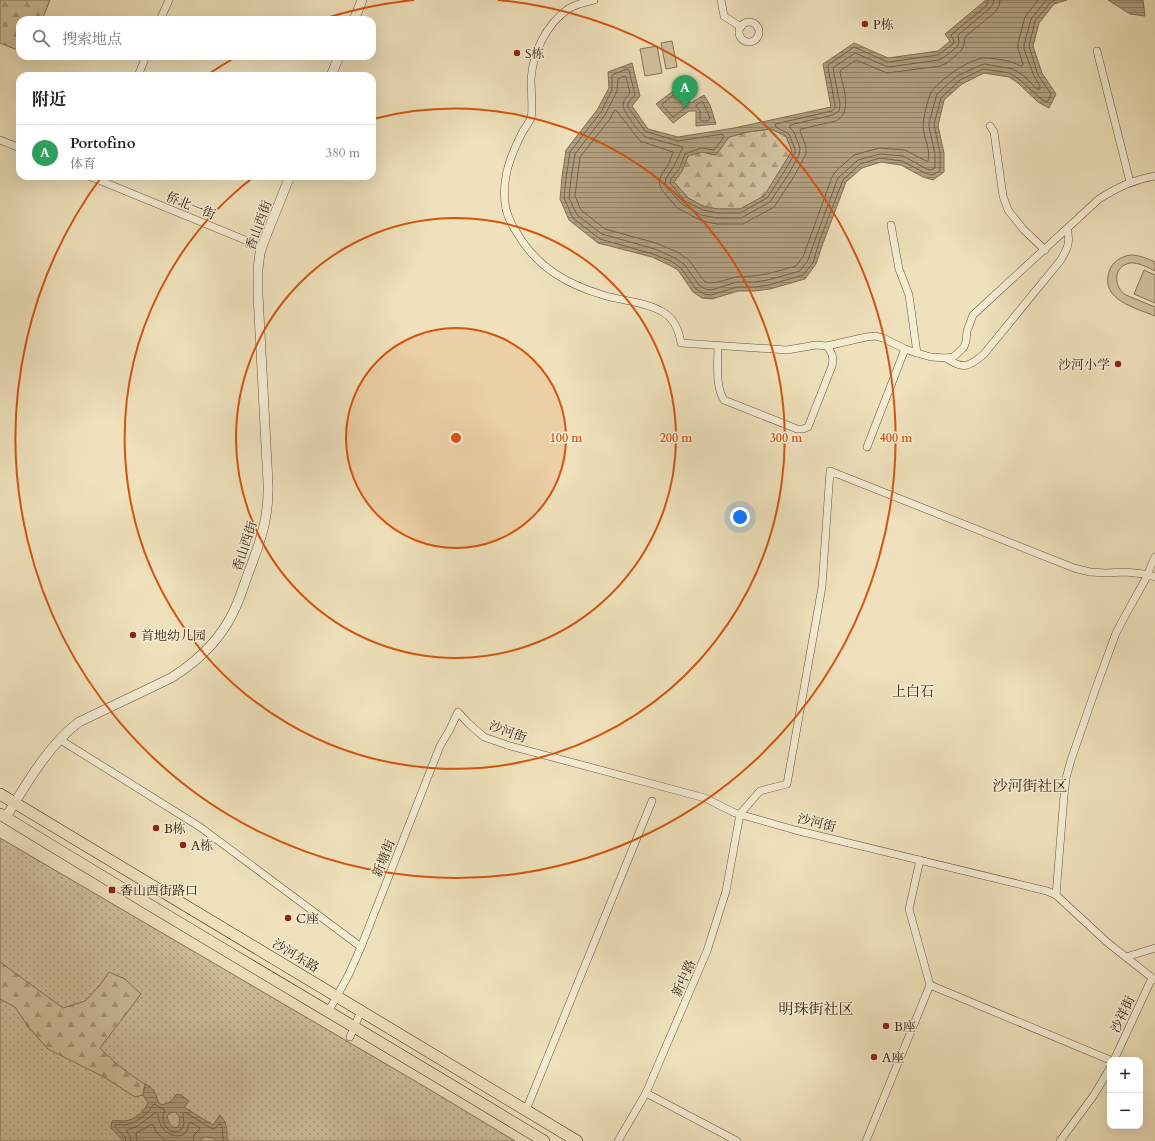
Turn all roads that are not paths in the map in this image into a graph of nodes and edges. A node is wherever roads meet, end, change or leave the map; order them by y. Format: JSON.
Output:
{"nodes":[{"id":1,"x":168,"y":0,"type":"edge"},
{"id":2,"x":362,"y":0,"type":"edge"},
{"id":3,"x":594,"y":0,"type":"edge"},
{"id":4,"x":721,"y":0,"type":"edge"},
{"id":5,"x":162,"y":16,"type":"edge"},
{"id":6,"x":356,"y":16,"type":"edge"},
{"id":7,"x":740,"y":27,"type":"dead end"},
{"id":8,"x":1097,"y":51,"type":"dead end"},
{"id":9,"x":144,"y":60,"type":"edge"},
{"id":10,"x":337,"y":60,"type":"edge"},
{"id":11,"x":140,"y":72,"type":"edge"},
{"id":12,"x":333,"y":72,"type":"edge"},
{"id":13,"x":990,"y":126,"type":"dead end"},
{"id":14,"x":0,"y":140,"type":"edge"},
{"id":15,"x":16,"y":146,"type":"edge"},
{"id":16,"x":1155,"y":176,"type":"edge"},
{"id":17,"x":101,"y":180,"type":"edge"},
{"id":18,"x":288,"y":180,"type":"edge"},
{"id":19,"x":1130,"y":182,"type":"junction"},
{"id":20,"x":891,"y":225,"type":"dead end"},
{"id":21,"x":1067,"y":229,"type":"junction"},
{"id":22,"x":262,"y":247,"type":"junction"},
{"id":23,"x":1045,"y":250,"type":"junction"},
{"id":24,"x":718,"y":345,"type":"junction"},
{"id":25,"x":826,"y":346,"type":"junction"},
{"id":26,"x":905,"y":349,"type":"junction"},
{"id":27,"x":917,"y":353,"type":"junction"},
{"id":28,"x":946,"y":358,"type":"junction"},
{"id":29,"x":867,"y":447,"type":"dead end"},
{"id":30,"x":1155,"y":557,"type":"edge"},
{"id":31,"x":1147,"y":575,"type":"junction"},
{"id":32,"x":1155,"y":577,"type":"edge"},
{"id":33,"x":458,"y":712,"type":"joint"},
{"id":34,"x":59,"y":740,"type":"junction"},
{"id":35,"x":0,"y":794,"type":"edge"},
{"id":36,"x":652,"y":801,"type":"dead end"},
{"id":37,"x":15,"y":803,"type":"junction"},
{"id":38,"x":740,"y":814,"type":"junction"},
{"id":39,"x":3,"y":816,"type":"edge"},
{"id":40,"x":920,"y":860,"type":"junction"},
{"id":41,"x":1056,"y":895,"type":"junction"},
{"id":42,"x":361,"y":947,"type":"junction"},
{"id":43,"x":1155,"y":948,"type":"edge"},
{"id":44,"x":1126,"y":957,"type":"junction"},
{"id":45,"x":1154,"y":979,"type":"edge"},
{"id":46,"x":930,"y":985,"type":"junction"},
{"id":47,"x":337,"y":996,"type":"junction"},
{"id":48,"x":362,"y":1011,"type":"junction"},
{"id":49,"x":328,"y":1012,"type":"junction"},
{"id":50,"x":352,"y":1032,"type":"junction"},
{"id":51,"x":1115,"y":1057,"type":"edge"},
{"id":52,"x":1107,"y":1059,"type":"edge"},
{"id":53,"x":1107,"y":1073,"type":"edge"},
{"id":54,"x":646,"y":1093,"type":"junction"},
{"id":55,"x":526,"y":1110,"type":"junction"},
{"id":56,"x":544,"y":1141,"type":"edge"},
{"id":57,"x":577,"y":1141,"type":"edge"},
{"id":58,"x":618,"y":1141,"type":"edge"},
{"id":59,"x":737,"y":1141,"type":"edge"},
{"id":60,"x":866,"y":1141,"type":"edge"},
{"id":61,"x":1060,"y":1141,"type":"edge"}],
"edges":[{"from":1,"to":5,"type":"street"},
{"from":2,"to":6,"type":"street"},
{"from":3,"to":24,"type":"street"},
{"from":4,"to":7,"type":"street"},
{"from":8,"to":19,"type":"street"},
{"from":9,"to":11,"type":"street"},
{"from":10,"to":12,"type":"street"},
{"from":13,"to":23,"type":"street"},
{"from":14,"to":15,"type":"street"},
{"from":16,"to":19,"type":"street"},
{"from":17,"to":22,"type":"street","name":"侨北一街"},
{"from":18,"to":22,"type":"street","name":"香山西街"},
{"from":19,"to":21,"type":"street"},
{"from":20,"to":27,"type":"street"},
{"from":21,"to":23,"type":"street"},
{"from":21,"to":28,"type":"street"},
{"from":22,"to":34,"type":"street","name":"香山西街"},
{"from":23,"to":28,"type":"street"},
{"from":24,"to":25,"type":"street"},
{"from":24,"to":25,"type":"street"},
{"from":25,"to":26,"type":"street"},
{"from":26,"to":27,"type":"street"},
{"from":26,"to":29,"type":"street"},
{"from":27,"to":28,"type":"street"},
{"from":30,"to":31,"type":"street"},
{"from":31,"to":32,"type":"street"},
{"from":31,"to":38,"type":"street"},
{"from":31,"to":41,"type":"street"},
{"from":33,"to":38,"type":"street","name":"沙河街"},
{"from":33,"to":42,"type":"street","name":"新塘街"},
{"from":34,"to":37,"type":"street","name":"香山西街"},
{"from":34,"to":42,"type":"street"},
{"from":35,"to":37,"type":"main road","name":"沙河东路"},
{"from":36,"to":55,"type":"street"},
{"from":37,"to":39,"type":"street","name":"香山西街"},
{"from":37,"to":47,"type":"main road","name":"沙河东路"},
{"from":38,"to":40,"type":"street","name":"沙河街"},
{"from":38,"to":54,"type":"street","name":"新中路"},
{"from":39,"to":49,"type":"main road"},
{"from":40,"to":41,"type":"street","name":"沙河街"},
{"from":40,"to":46,"type":"street"},
{"from":41,"to":44,"type":"street","name":"沙河街"},
{"from":42,"to":47,"type":"street","name":"新塘街"},
{"from":43,"to":44,"type":"street"},
{"from":44,"to":45,"type":"street","name":"沙河街"},
{"from":45,"to":51,"type":"street","name":"沙祥街"},
{"from":46,"to":52,"type":"street"},
{"from":46,"to":60,"type":"street"},
{"from":47,"to":48,"type":"main road","name":"沙河东路"},
{"from":47,"to":49,"type":"street","name":"新塘街"},
{"from":48,"to":50,"type":"street"},
{"from":48,"to":55,"type":"main road","name":"沙河东路"},
{"from":49,"to":50,"type":"main road"},
{"from":50,"to":56,"type":"main road"},
{"from":53,"to":61,"type":"street"},
{"from":54,"to":58,"type":"street","name":"新中路"},
{"from":54,"to":59,"type":"street"},
{"from":55,"to":57,"type":"main road","name":"沙河东路"}]}
